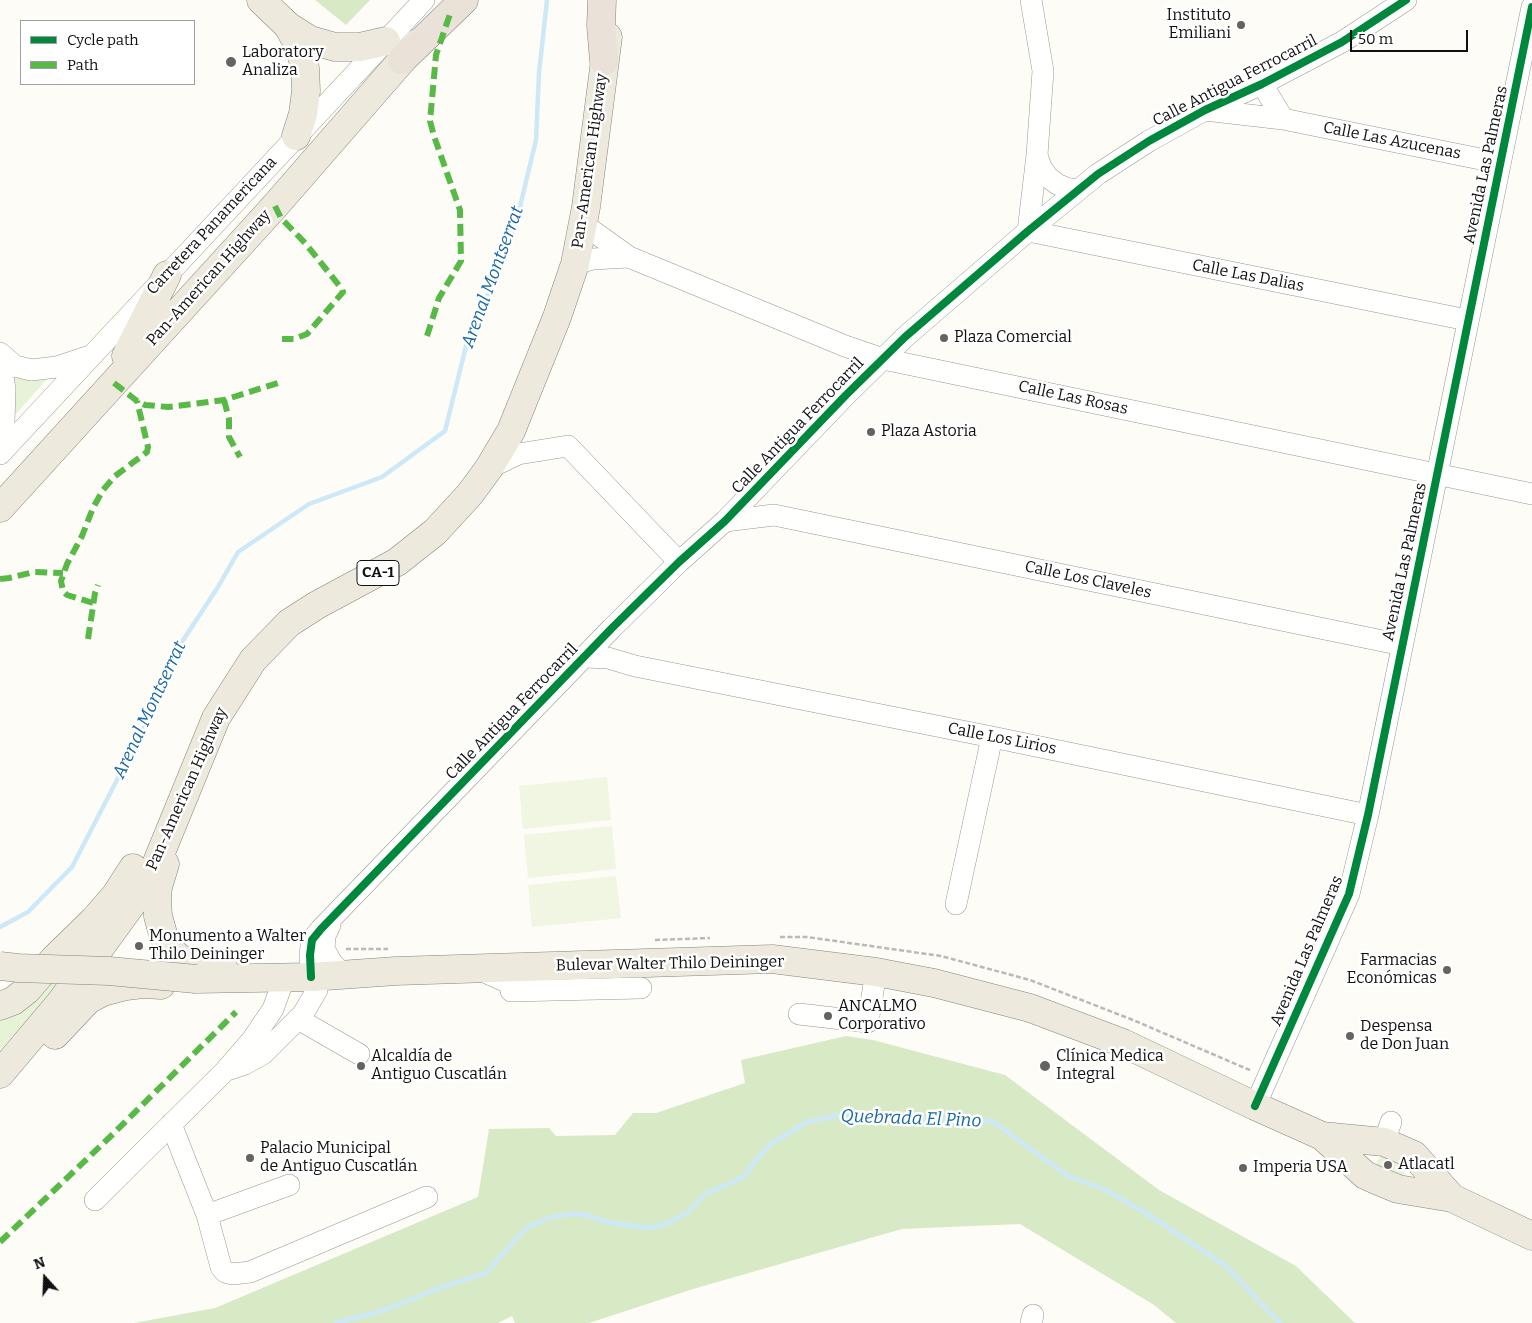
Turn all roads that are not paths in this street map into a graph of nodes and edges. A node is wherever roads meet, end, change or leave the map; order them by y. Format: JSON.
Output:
{"nodes":[{"id":1,"x":261,"y":0,"type":"edge"},
{"id":2,"x":424,"y":0,"type":"edge"},
{"id":3,"x":454,"y":0,"type":"edge"},
{"id":4,"x":464,"y":0,"type":"edge"},
{"id":5,"x":602,"y":0,"type":"edge"},
{"id":6,"x":613,"y":0,"type":"edge"},
{"id":7,"x":1031,"y":0,"type":"edge"},
{"id":8,"x":1406,"y":0,"type":"edge"},
{"id":9,"x":1532,"y":7,"type":"edge"},
{"id":10,"x":288,"y":26,"type":"junction"},
{"id":11,"x":394,"y":51,"type":"junction"},
{"id":12,"x":604,"y":61,"type":"junction"},
{"id":13,"x":1262,"y":84,"type":"junction"},
{"id":14,"x":1205,"y":110,"type":"junction"},
{"id":15,"x":1283,"y":120,"type":"junction"},
{"id":16,"x":296,"y":136,"type":"junction"},
{"id":17,"x":1037,"y":155,"type":"junction"},
{"id":18,"x":1500,"y":163,"type":"junction"},
{"id":19,"x":1078,"y":190,"type":"junction"},
{"id":20,"x":583,"y":224,"type":"junction"},
{"id":21,"x":1028,"y":231,"type":"junction"},
{"id":22,"x":629,"y":257,"type":"junction"},
{"id":23,"x":575,"y":264,"type":"junction"},
{"id":24,"x":167,"y":275,"type":"junction"},
{"id":25,"x":1468,"y":320,"type":"junction"},
{"id":26,"x":0,"y":354,"type":"edge"},
{"id":27,"x":93,"y":355,"type":"junction"},
{"id":28,"x":883,"y":359,"type":"junction"},
{"id":29,"x":0,"y":360,"type":"edge"},
{"id":30,"x":121,"y":376,"type":"junction"},
{"id":31,"x":0,"y":441,"type":"edge"},
{"id":32,"x":0,"y":454,"type":"edge"},
{"id":33,"x":489,"y":468,"type":"junction"},
{"id":34,"x":1438,"y":474,"type":"junction"},
{"id":35,"x":756,"y":487,"type":"junction"},
{"id":36,"x":1532,"y":494,"type":"edge"},
{"id":37,"x":0,"y":508,"type":"edge"},
{"id":38,"x":774,"y":515,"type":"junction"},
{"id":39,"x":725,"y":521,"type":"junction"},
{"id":40,"x":679,"y":562,"type":"junction"},
{"id":41,"x":612,"y":628,"type":"junction"},
{"id":42,"x":1402,"y":645,"type":"junction"},
{"id":43,"x":584,"y":657,"type":"junction"},
{"id":44,"x":635,"y":666,"type":"junction"},
{"id":45,"x":216,"y":718,"type":"junction"},
{"id":46,"x":992,"y":736,"type":"junction"},
{"id":47,"x":200,"y":757,"type":"junction"},
{"id":48,"x":1368,"y":815,"type":"junction"},
{"id":49,"x":956,"y":904,"type":"dead end"},
{"id":50,"x":0,"y":966,"type":"edge"},
{"id":51,"x":475,"y":968,"type":"junction"},
{"id":52,"x":396,"y":971,"type":"junction"},
{"id":53,"x":876,"y":972,"type":"junction"},
{"id":54,"x":327,"y":975,"type":"junction"},
{"id":55,"x":280,"y":987,"type":"junction"},
{"id":56,"x":641,"y":988,"type":"dead end"},
{"id":57,"x":0,"y":1006,"type":"edge"},
{"id":58,"x":799,"y":1014,"type":"dead end"},
{"id":59,"x":298,"y":1019,"type":"junction"},
{"id":60,"x":261,"y":1044,"type":"junction"},
{"id":61,"x":359,"y":1054,"type":"dead end"},
{"id":62,"x":0,"y":1074,"type":"edge"},
{"id":63,"x":0,"y":1088,"type":"edge"},
{"id":64,"x":1255,"y":1106,"type":"junction"},
{"id":65,"x":172,"y":1124,"type":"junction"},
{"id":66,"x":1388,"y":1132,"type":"junction"},
{"id":67,"x":1322,"y":1136,"type":"junction"},
{"id":68,"x":1414,"y":1155,"type":"junction"},
{"id":69,"x":1365,"y":1175,"type":"junction"},
{"id":70,"x":289,"y":1185,"type":"dead end"},
{"id":71,"x":1449,"y":1186,"type":"junction"},
{"id":72,"x":1398,"y":1189,"type":"junction"},
{"id":73,"x":426,"y":1197,"type":"dead end"},
{"id":74,"x":96,"y":1200,"type":"dead end"},
{"id":75,"x":207,"y":1215,"type":"junction"},
{"id":76,"x":1532,"y":1236,"type":"edge"}],
"edges":[{"from":1,"to":10,"type":"main road"},
{"from":2,"to":11,"type":"street","name":"Carretera Panamericana"},
{"from":3,"to":11,"type":"main road","name":"Pan-American Highway"},
{"from":4,"to":11,"type":"highway"},
{"from":5,"to":12,"type":"highway"},
{"from":6,"to":12,"type":"main road","name":"Pan-American Highway","number":"CA-1"},
{"from":7,"to":17,"type":"street"},
{"from":8,"to":13,"type":"street","name":"Calle Antigua Ferrocarril"},
{"from":9,"to":18,"type":"street","name":"Avenida Las Palmeras"},
{"from":10,"to":11,"type":"main road"},
{"from":10,"to":16,"type":"main road"},
{"from":11,"to":16,"type":"street","name":"Carretera Panamericana"},
{"from":11,"to":30,"type":"main road","name":"Pan-American Highway"},
{"from":12,"to":20,"type":"main road","name":"Pan-American Highway","number":"CA-1"},
{"from":13,"to":14,"type":"street","name":"Calle Antigua Ferrocarril"},
{"from":13,"to":15,"type":"street"},
{"from":14,"to":15,"type":"street","name":"Calle Las Azucenas"},
{"from":14,"to":19,"type":"street","name":"Calle Antigua Ferrocarril"},
{"from":15,"to":18,"type":"street","name":"Calle Las Azucenas"},
{"from":16,"to":24,"type":"street","name":"Carretera Panamericana"},
{"from":17,"to":19,"type":"street"},
{"from":17,"to":21,"type":"street"},
{"from":18,"to":25,"type":"street","name":"Avenida Las Palmeras"},
{"from":19,"to":21,"type":"street","name":"Calle Antigua Ferrocarril"},
{"from":20,"to":22,"type":"street","name":"Calle Las Rosas"},
{"from":20,"to":23,"type":"main road","name":"Pan-American Highway","number":"CA-1"},
{"from":21,"to":25,"type":"street","name":"Calle Las Dalias"},
{"from":21,"to":28,"type":"street","name":"Calle Antigua Ferrocarril"},
{"from":22,"to":23,"type":"street","name":"Calle Las Rosas"},
{"from":22,"to":28,"type":"street","name":"Calle Las Rosas"},
{"from":23,"to":33,"type":"main road","name":"Pan-American Highway","number":"CA-1"},
{"from":24,"to":27,"type":"street","name":"Carretera Panamericana"},
{"from":24,"to":30,"type":"main road"},
{"from":25,"to":34,"type":"street","name":"Avenida Las Palmeras"},
{"from":26,"to":27,"type":"street"},
{"from":27,"to":32,"type":"street","name":"Carretera Panamericana"},
{"from":28,"to":34,"type":"street","name":"Calle Las Rosas"},
{"from":28,"to":35,"type":"street","name":"Calle Antigua Ferrocarril"},
{"from":29,"to":31,"type":"street"},
{"from":30,"to":37,"type":"main road","name":"Pan-American Highway"},
{"from":33,"to":40,"type":"street"},
{"from":33,"to":45,"type":"main road","name":"Pan-American Highway","number":"CA-1"},
{"from":34,"to":36,"type":"street","name":"Calle Las Rosas"},
{"from":34,"to":42,"type":"street","name":"Avenida Las Palmeras"},
{"from":35,"to":38,"type":"street"},
{"from":35,"to":39,"type":"street","name":"Calle Antigua Ferrocarril"},
{"from":38,"to":39,"type":"street","name":"Calle Los Claveles"},
{"from":38,"to":42,"type":"street","name":"Calle Los Claveles"},
{"from":39,"to":40,"type":"street","name":"Calle Antigua Ferrocarril"},
{"from":40,"to":41,"type":"street","name":"Calle Antigua Ferrocarril"},
{"from":41,"to":43,"type":"street","name":"Calle Antigua Ferrocarril"},
{"from":41,"to":44,"type":"street"},
{"from":42,"to":48,"type":"street","name":"Avenida Las Palmeras"},
{"from":43,"to":44,"type":"street","name":"Calle Los Lirios"},
{"from":43,"to":54,"type":"street","name":"Calle Antigua Ferrocarril"},
{"from":44,"to":46,"type":"street","name":"Calle Los Lirios"},
{"from":45,"to":47,"type":"main road","name":"Pan-American Highway","number":"CA-1"},
{"from":45,"to":57,"type":"main road"},
{"from":46,"to":48,"type":"street","name":"Calle Los Lirios"},
{"from":46,"to":49,"type":"street"},
{"from":47,"to":54,"type":"main road"},
{"from":47,"to":62,"type":"main road","name":"Pan-American Highway","number":"CA-1"},
{"from":48,"to":64,"type":"street","name":"Avenida Las Palmeras"},
{"from":50,"to":54,"type":"main road","name":"Bulevar Walter Thilo Deininger","bridge":true},
{"from":51,"to":52,"type":"main road","name":"Bulevar Walter Thilo Deininger"},
{"from":51,"to":53,"type":"main road","name":"Bulevar Walter Thilo Deininger"},
{"from":51,"to":56,"type":"street"},
{"from":52,"to":54,"type":"main road","name":"Bulevar Walter Thilo Deininger"},
{"from":52,"to":54,"type":"main road"},
{"from":53,"to":58,"type":"street"},
{"from":53,"to":64,"type":"main road","name":"Bulevar Walter Thilo Deininger"},
{"from":54,"to":55,"type":"main road"},
{"from":54,"to":55,"type":"main road"},
{"from":54,"to":59,"type":"street"},
{"from":55,"to":60,"type":"street"},
{"from":55,"to":63,"type":"main road"},
{"from":59,"to":60,"type":"street"},
{"from":59,"to":61,"type":"street"},
{"from":60,"to":65,"type":"street"},
{"from":64,"to":67,"type":"main road","name":"Bulevar Walter Thilo Deininger"},
{"from":65,"to":74,"type":"street"},
{"from":65,"to":75,"type":"street"},
{"from":66,"to":67,"type":"main road","name":"Bulevar Walter Thilo Deininger"},
{"from":66,"to":68,"type":"main road","name":"Bulevar Walter Thilo Deininger"},
{"from":66,"to":69,"type":"main road"},
{"from":67,"to":69,"type":"main road","name":"Bulevar Walter Thilo Deininger"},
{"from":68,"to":71,"type":"main road","name":"Bulevar Walter Thilo Deininger"},
{"from":68,"to":72,"type":"main road"},
{"from":69,"to":72,"type":"main road","name":"Bulevar Walter Thilo Deininger"},
{"from":70,"to":75,"type":"street"},
{"from":71,"to":72,"type":"main road","name":"Bulevar Walter Thilo Deininger"},
{"from":71,"to":76,"type":"main road","name":"Bulevar Walter Thilo Deininger"},
{"from":73,"to":75,"type":"street"}]}
